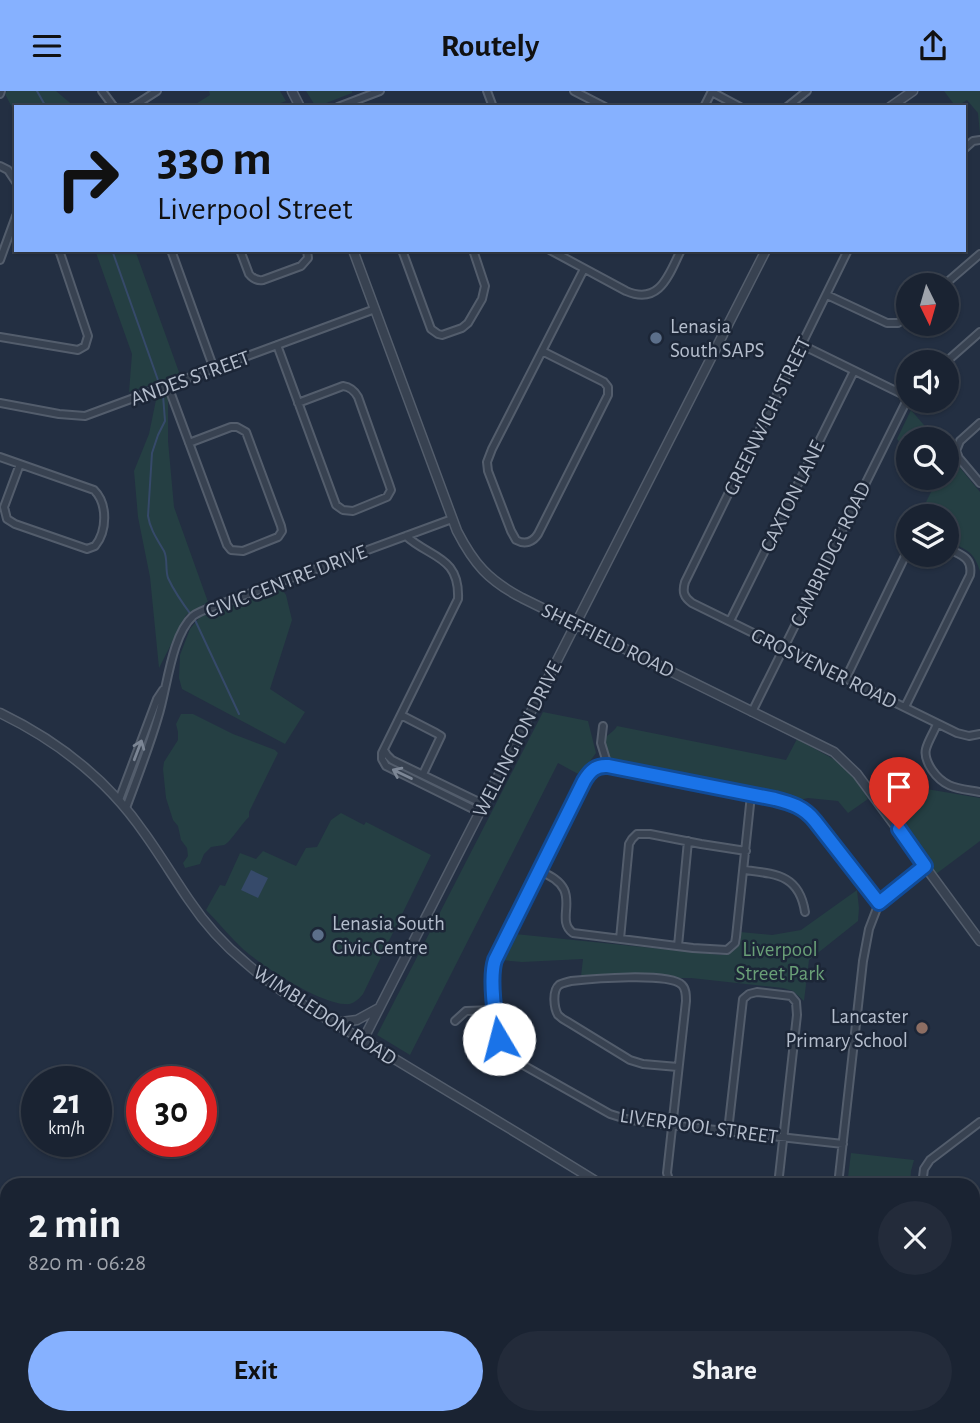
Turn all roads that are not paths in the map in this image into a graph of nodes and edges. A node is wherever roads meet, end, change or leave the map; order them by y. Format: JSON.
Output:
{"nodes":[{"id":1,"x":157,"y":91,"type":"edge"},
{"id":2,"x":380,"y":91,"type":"edge"},
{"id":3,"x":575,"y":91,"type":"edge"},
{"id":4,"x":712,"y":91,"type":"edge"},
{"id":5,"x":807,"y":91,"type":"edge"},
{"id":6,"x":913,"y":91,"type":"edge"},
{"id":7,"x":135,"y":105,"type":"edge"},
{"id":8,"x":343,"y":105,"type":"edge"},
{"id":9,"x":601,"y":105,"type":"edge"},
{"id":10,"x":736,"y":105,"type":"edge"},
{"id":11,"x":789,"y":105,"type":"edge"},
{"id":12,"x":893,"y":105,"type":"edge"},
{"id":13,"x":0,"y":166,"type":"edge"},
{"id":14,"x":14,"y":179,"type":"edge"},
{"id":15,"x":14,"y":222,"type":"edge"},
{"id":16,"x":60,"y":252,"type":"edge"},
{"id":17,"x":172,"y":252,"type":"edge"},
{"id":18,"x":241,"y":252,"type":"edge"},
{"id":19,"x":307,"y":252,"type":"edge"},
{"id":20,"x":354,"y":252,"type":"edge"},
{"id":21,"x":403,"y":252,"type":"edge"},
{"id":22,"x":474,"y":252,"type":"edge"},
{"id":23,"x":554,"y":252,"type":"edge"},
{"id":24,"x":680,"y":252,"type":"edge"},
{"id":25,"x":765,"y":252,"type":"edge"},
{"id":26,"x":847,"y":252,"type":"edge"},
{"id":27,"x":980,"y":254,"type":"edge"},
{"id":28,"x":0,"y":260,"type":"edge"},
{"id":29,"x":584,"y":269,"type":"junction"},
{"id":30,"x":958,"y":273,"type":"edge"},
{"id":31,"x":827,"y":295,"type":"junction"},
{"id":32,"x":375,"y":309,"type":"junction"},
{"id":33,"x":896,"y":323,"type":"edge"},
{"id":34,"x":980,"y":332,"type":"edge"},
{"id":35,"x":0,"y":337,"type":"edge"},
{"id":36,"x":277,"y":345,"type":"junction"},
{"id":37,"x":802,"y":345,"type":"junction"},
{"id":38,"x":542,"y":351,"type":"junction"},
{"id":39,"x":959,"y":351,"type":"edge"},
{"id":40,"x":214,"y":369,"type":"junction"},
{"id":41,"x":854,"y":371,"type":"junction"},
{"id":42,"x":168,"y":386,"type":"junction"},
{"id":43,"x":896,"y":392,"type":"edge"},
{"id":44,"x":0,"y":403,"type":"edge"},
{"id":45,"x":298,"y":403,"type":"junction"},
{"id":46,"x":901,"y":413,"type":"edge"},
{"id":47,"x":980,"y":423,"type":"edge"},
{"id":48,"x":189,"y":443,"type":"junction"},
{"id":49,"x":0,"y":457,"type":"edge"},
{"id":50,"x":20,"y":464,"type":"junction"},
{"id":51,"x":980,"y":483,"type":"edge"},
{"id":52,"x":452,"y":519,"type":"junction"},
{"id":53,"x":406,"y":536,"type":"junction"},
{"id":54,"x":959,"y":555,"type":"edge"},
{"id":55,"x":899,"y":567,"type":"edge"},
{"id":56,"x":685,"y":582,"type":"joint"},
{"id":57,"x":730,"y":621,"type":"junction"},
{"id":58,"x":575,"y":624,"type":"junction"},
{"id":59,"x":783,"y":649,"type":"junction"},
{"id":60,"x":846,"y":678,"type":"junction"},
{"id":61,"x":164,"y":688,"type":"junction"},
{"id":62,"x":905,"y":707,"type":"junction"},
{"id":63,"x":752,"y":712,"type":"junction"},
{"id":64,"x":0,"y":713,"type":"edge"},
{"id":65,"x":401,"y":715,"type":"junction"},
{"id":66,"x":937,"y":724,"type":"junction"},
{"id":67,"x":603,"y":726,"type":"dead end"},
{"id":68,"x":980,"y":734,"type":"edge"},
{"id":69,"x":384,"y":750,"type":"junction"},
{"id":70,"x":608,"y":766,"type":"junction"},
{"id":71,"x":426,"y":775,"type":"junction"},
{"id":72,"x":425,"y":785,"type":"junction"},
{"id":73,"x":980,"y":792,"type":"edge"},
{"id":74,"x":751,"y":795,"type":"junction"},
{"id":75,"x":118,"y":800,"type":"junction"},
{"id":76,"x":126,"y":808,"type":"junction"},
{"id":77,"x":481,"y":808,"type":"junction"},
{"id":78,"x":688,"y":841,"type":"junction"},
{"id":79,"x":746,"y":851,"type":"junction"},
{"id":80,"x":925,"y":866,"type":"junction"},
{"id":81,"x":744,"y":870,"type":"junction"},
{"id":82,"x":539,"y":871,"type":"junction"},
{"id":83,"x":879,"y":903,"type":"junction"},
{"id":84,"x":805,"y":912,"type":"dead end"},
{"id":85,"x":620,"y":939,"type":"junction"},
{"id":86,"x":980,"y":941,"type":"edge"},
{"id":87,"x":678,"y":946,"type":"junction"},
{"id":88,"x":381,"y":1006,"type":"junction"},
{"id":89,"x":495,"y":1010,"type":"junction"},
{"id":90,"x":455,"y":1020,"type":"dead end"},
{"id":91,"x":334,"y":1023,"type":"junction"},
{"id":92,"x":363,"y":1040,"type":"junction"},
{"id":93,"x":678,"y":1067,"type":"junction"},
{"id":94,"x":980,"y":1122,"type":"edge"},
{"id":95,"x":673,"y":1125,"type":"junction"},
{"id":96,"x":728,"y":1132,"type":"junction"},
{"id":97,"x":784,"y":1138,"type":"junction"},
{"id":98,"x":843,"y":1144,"type":"junction"},
{"id":99,"x":590,"y":1178,"type":"edge"},
{"id":100,"x":668,"y":1178,"type":"edge"},
{"id":101,"x":779,"y":1178,"type":"edge"},
{"id":102,"x":839,"y":1178,"type":"edge"},
{"id":103,"x":923,"y":1178,"type":"edge"}],
"edges":[{"from":1,"to":7,"type":"street"},
{"from":2,"to":8,"type":"street"},
{"from":3,"to":9,"type":"street"},
{"from":4,"to":10,"type":"street"},
{"from":5,"to":11,"type":"street"},
{"from":6,"to":12,"type":"street"},
{"from":13,"to":14,"type":"street"},
{"from":15,"to":28,"type":"street"},
{"from":16,"to":35,"type":"street"},
{"from":17,"to":40,"type":"street"},
{"from":18,"to":19,"type":"street"},
{"from":20,"to":32,"type":"street","name":"SHEFFIELD ROAD"},
{"from":21,"to":22,"type":"street"},
{"from":23,"to":29,"type":"street"},
{"from":24,"to":29,"type":"street"},
{"from":25,"to":58,"type":"street","name":"WELLINGTON DRIVE"},
{"from":26,"to":31,"type":"street","name":"GREENWICH STREET"},
{"from":27,"to":30,"type":"street"},
{"from":29,"to":38,"type":"street"},
{"from":31,"to":33,"type":"street"},
{"from":31,"to":37,"type":"street","name":"GREENWICH STREET"},
{"from":32,"to":36,"type":"street","name":"ANDES STREET"},
{"from":32,"to":52,"type":"street","name":"SHEFFIELD ROAD"},
{"from":34,"to":39,"type":"street"},
{"from":36,"to":40,"type":"street","name":"ANDES STREET"},
{"from":36,"to":45,"type":"street"},
{"from":37,"to":41,"type":"street"},
{"from":37,"to":56,"type":"street","name":"GREENWICH STREET"},
{"from":38,"to":38,"type":"street"},
{"from":40,"to":42,"type":"street","name":"ANDES STREET"},
{"from":41,"to":43,"type":"street"},
{"from":41,"to":57,"type":"street","name":"CAXTON LANE"},
{"from":42,"to":44,"type":"street","name":"ANDES STREET"},
{"from":42,"to":48,"type":"street"},
{"from":45,"to":45,"type":"street"},
{"from":46,"to":59,"type":"street","name":"CAMBRIDGE ROAD"},
{"from":47,"to":51,"type":"street"},
{"from":48,"to":48,"type":"street"},
{"from":49,"to":50,"type":"street"},
{"from":50,"to":50,"type":"street"},
{"from":52,"to":53,"type":"street","name":"CIVIC CENTRE DRIVE"},
{"from":52,"to":58,"type":"street","name":"SHEFFIELD ROAD"},
{"from":53,"to":61,"type":"street","name":"CIVIC CENTRE DRIVE"},
{"from":53,"to":65,"type":"street"},
{"from":54,"to":62,"type":"street"},
{"from":55,"to":60,"type":"street"},
{"from":56,"to":57,"type":"street","name":"GROSVENER ROAD"},
{"from":57,"to":59,"type":"street","name":"GROSVENER ROAD"},
{"from":58,"to":63,"type":"street","name":"SHEFFIELD ROAD"},
{"from":58,"to":77,"type":"street","name":"WELLINGTON DRIVE"},
{"from":59,"to":60,"type":"street","name":"GROSVENER ROAD"},
{"from":59,"to":63,"type":"street","name":"CAMBRIDGE ROAD"},
{"from":60,"to":62,"type":"street","name":"GROSVENER ROAD"},
{"from":75,"to":61,"type":"street","name":"CIVIC CENTRE DRIVE","one_way":true},
{"from":61,"to":76,"type":"street","name":"CIVIC CENTRE DRIVE"},
{"from":62,"to":66,"type":"street","name":"GROSVENER ROAD"},
{"from":63,"to":80,"type":"street","name":"SHEFFIELD ROAD"},
{"from":64,"to":75,"type":"street","name":"WIMBLEDON ROAD"},
{"from":65,"to":69,"type":"street"},
{"from":65,"to":71,"type":"street"},
{"from":66,"to":68,"type":"street","name":"GROSVENER ROAD"},
{"from":66,"to":73,"type":"street"},
{"from":67,"to":70,"type":"street"},
{"from":69,"to":71,"type":"street"},
{"from":72,"to":69,"type":"street","one_way":true},
{"from":70,"to":74,"type":"street"},
{"from":70,"to":82,"type":"street","name":"LIVERPOOL STREET"},
{"from":71,"to":72,"type":"street"},
{"from":71,"to":77,"type":"street"},
{"from":72,"to":77,"type":"street"},
{"from":74,"to":79,"type":"street"},
{"from":74,"to":83,"type":"street"},
{"from":75,"to":76,"type":"street","name":"WIMBLEDON ROAD"},
{"from":76,"to":91,"type":"street","name":"WIMBLEDON ROAD"},
{"from":77,"to":88,"type":"street","name":"WELLINGTON DRIVE"},
{"from":78,"to":79,"type":"street"},
{"from":78,"to":85,"type":"street"},
{"from":78,"to":87,"type":"street"},
{"from":79,"to":81,"type":"street"},
{"from":80,"to":83,"type":"street"},
{"from":80,"to":86,"type":"street","name":"SHEFFIELD ROAD"},
{"from":81,"to":84,"type":"street"},
{"from":81,"to":87,"type":"street"},
{"from":82,"to":85,"type":"street"},
{"from":82,"to":89,"type":"street","name":"LIVERPOOL STREET"},
{"from":83,"to":98,"type":"street"},
{"from":85,"to":87,"type":"street"},
{"from":88,"to":91,"type":"street"},
{"from":88,"to":92,"type":"street","name":"WELLINGTON DRIVE"},
{"from":89,"to":90,"type":"street"},
{"from":89,"to":95,"type":"street","name":"LIVERPOOL STREET"},
{"from":91,"to":92,"type":"street","name":"WIMBLEDON ROAD"},
{"from":92,"to":99,"type":"street","name":"WIMBLEDON ROAD"},
{"from":93,"to":93,"type":"street"},
{"from":93,"to":95,"type":"street"},
{"from":94,"to":103,"type":"street"},
{"from":95,"to":96,"type":"street","name":"LIVERPOOL STREET"},
{"from":95,"to":100,"type":"street"},
{"from":96,"to":97,"type":"street","name":"LIVERPOOL STREET"},
{"from":96,"to":97,"type":"street"},
{"from":97,"to":98,"type":"street","name":"LIVERPOOL STREET"},
{"from":97,"to":101,"type":"street"},
{"from":98,"to":102,"type":"street"}]}
